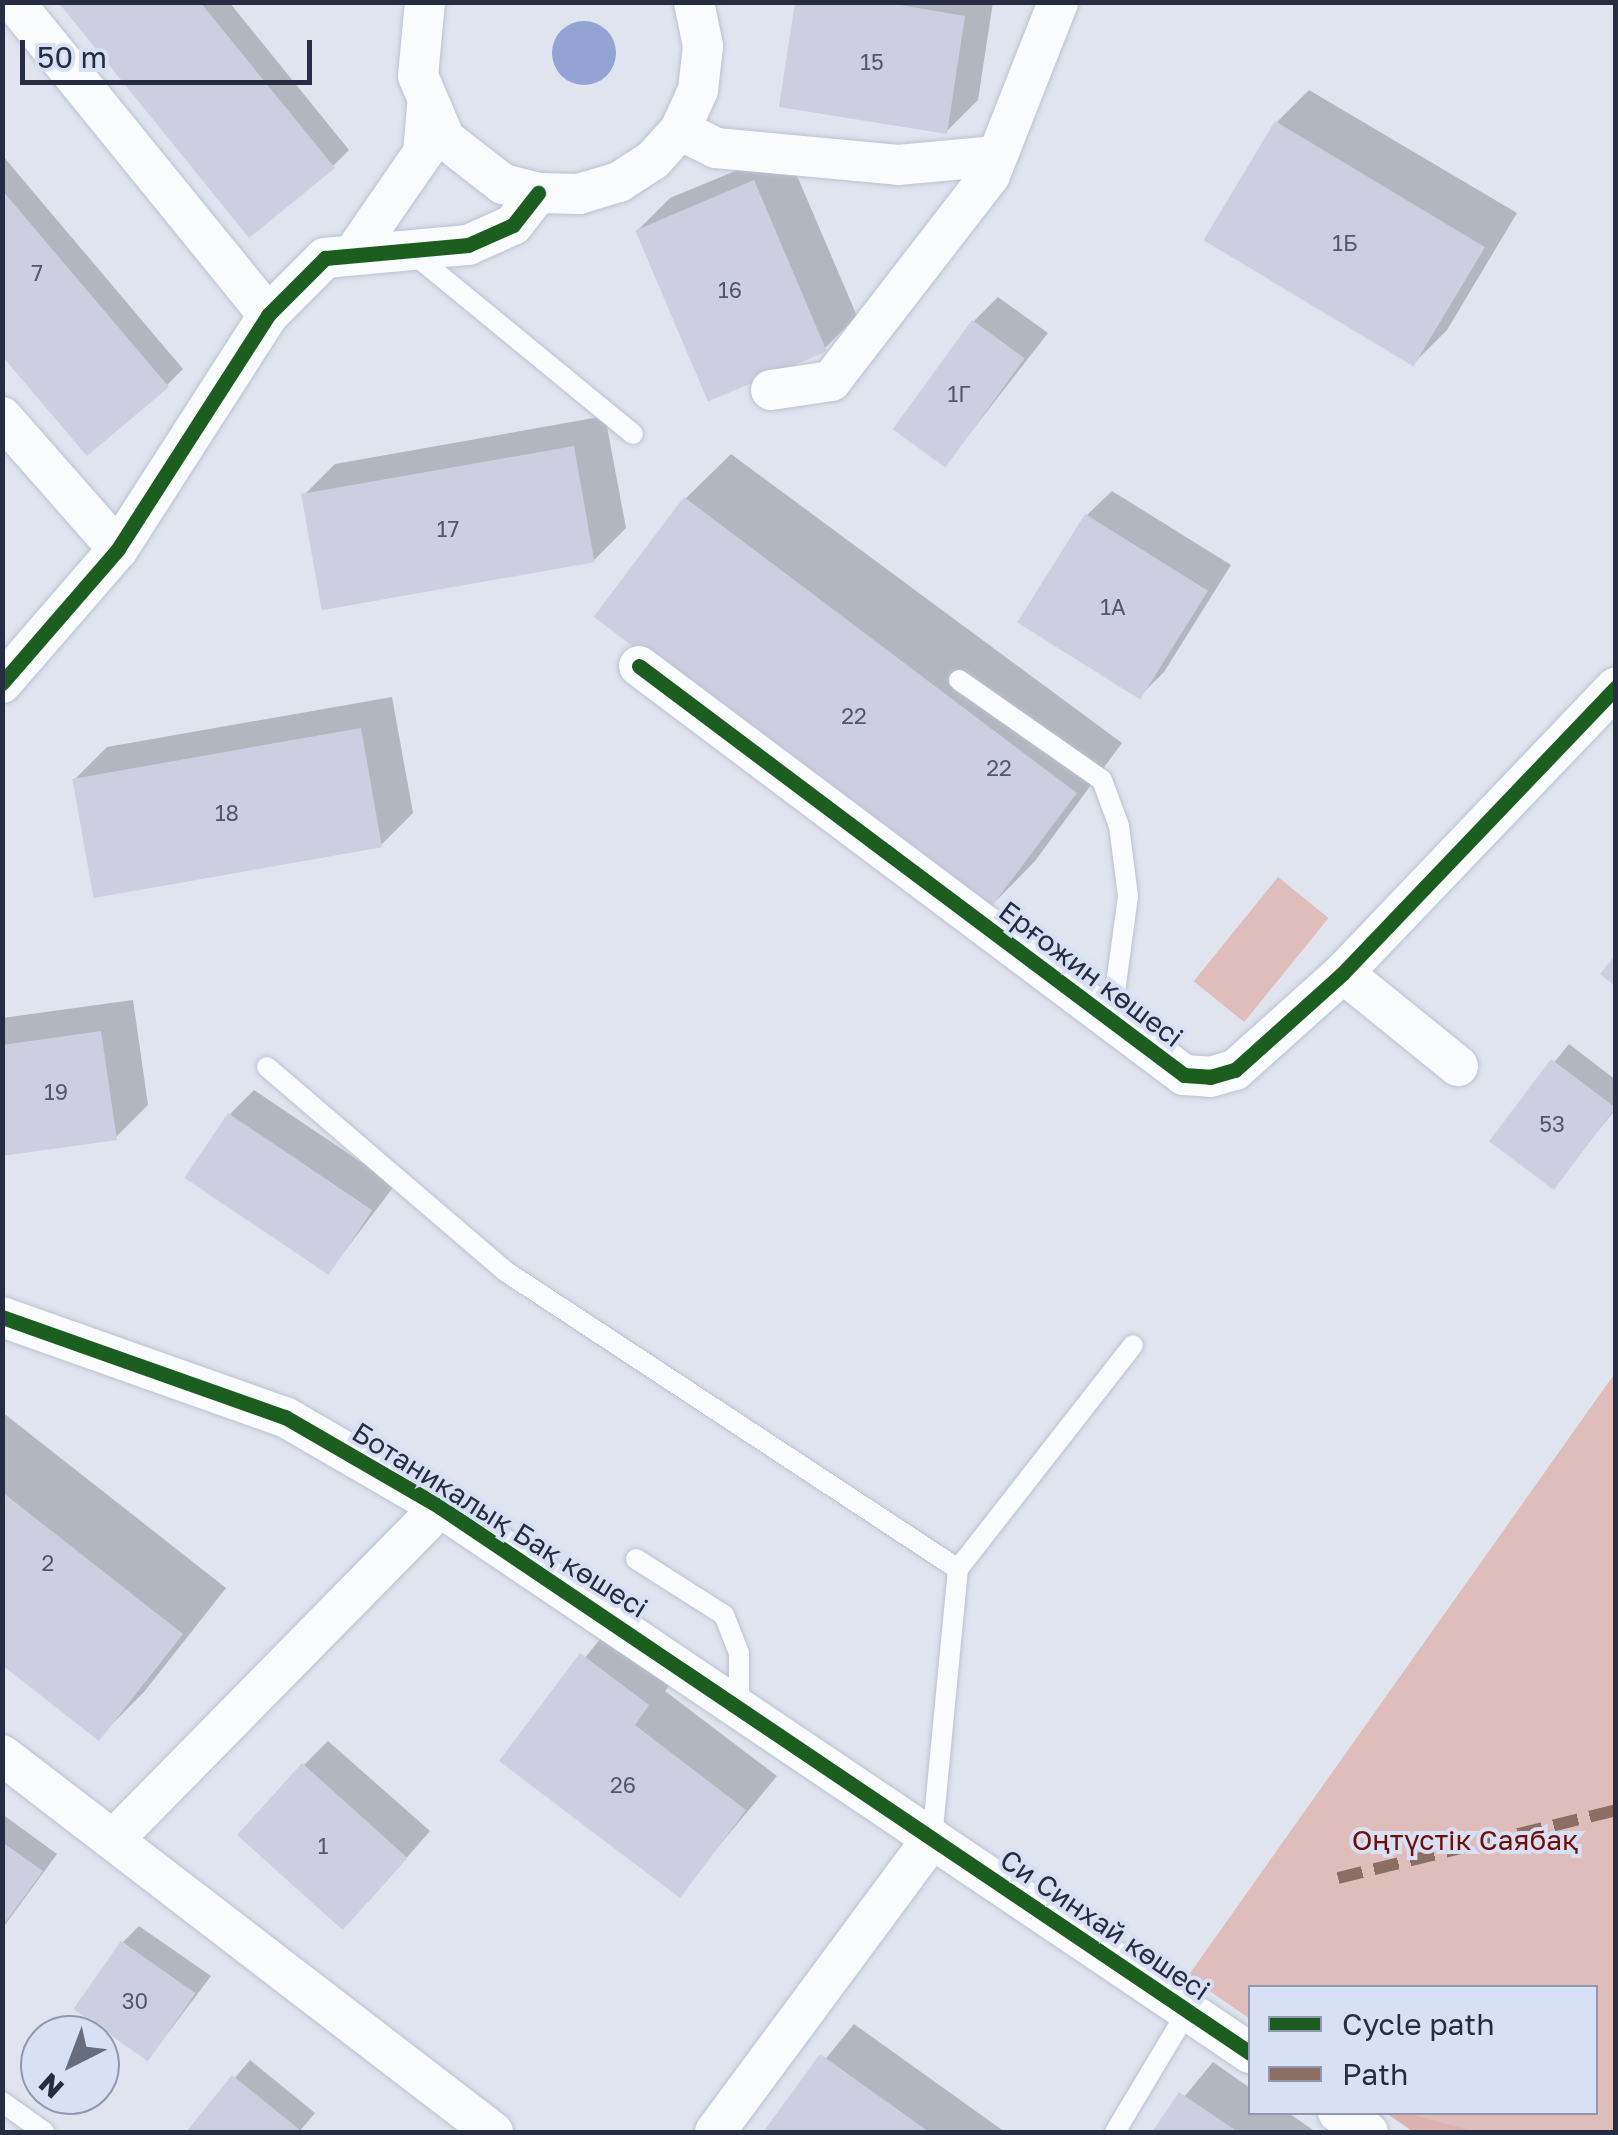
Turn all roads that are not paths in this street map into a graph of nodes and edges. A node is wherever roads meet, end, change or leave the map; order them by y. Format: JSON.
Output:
{"nodes":[{"id":1,"x":14,"y":2,"type":"edge"},
{"id":2,"x":425,"y":2,"type":"edge"},
{"id":3,"x":694,"y":2,"type":"edge"},
{"id":4,"x":1058,"y":2,"type":"edge"},
{"id":5,"x":427,"y":106,"type":"junction"},
{"id":6,"x":680,"y":130,"type":"junction"},
{"id":7,"x":997,"y":156,"type":"junction"},
{"id":8,"x":538,"y":194,"type":"junction"},
{"id":9,"x":354,"y":253,"type":"junction"},
{"id":10,"x":416,"y":255,"type":"junction"},
{"id":11,"x":268,"y":315,"type":"junction"},
{"id":12,"x":771,"y":390,"type":"dead end"},
{"id":13,"x":2,"y":417,"type":"edge"},
{"id":14,"x":633,"y":434,"type":"dead end"},
{"id":15,"x":118,"y":549,"type":"junction"},
{"id":16,"x":639,"y":666,"type":"dead end"},
{"id":17,"x":958,"y":680,"type":"dead end"},
{"id":18,"x":2,"y":683,"type":"edge"},
{"id":19,"x":1616,"y":687,"type":"edge"},
{"id":20,"x":1342,"y":973,"type":"junction"},
{"id":21,"x":1111,"y":1021,"type":"junction"},
{"id":22,"x":1458,"y":1066,"type":"dead end"},
{"id":23,"x":267,"y":1067,"type":"dead end"},
{"id":24,"x":2,"y":1318,"type":"edge"},
{"id":25,"x":1133,"y":1345,"type":"dead end"},
{"id":26,"x":440,"y":1507,"type":"junction"},
{"id":27,"x":636,"y":1559,"type":"dead end"},
{"id":28,"x":958,"y":1569,"type":"junction"},
{"id":29,"x":739,"y":1706,"type":"junction"},
{"id":30,"x":2,"y":1755,"type":"edge"},
{"id":31,"x":932,"y":1839,"type":"junction"},
{"id":32,"x":113,"y":1840,"type":"junction"},
{"id":33,"x":1188,"y":2010,"type":"junction"},
{"id":34,"x":1248,"y":2052,"type":"edge"},
{"id":35,"x":2,"y":2102,"type":"edge"},
{"id":36,"x":1342,"y":2115,"type":"edge"},
{"id":37,"x":44,"y":2132,"type":"edge"},
{"id":38,"x":493,"y":2132,"type":"edge"},
{"id":39,"x":714,"y":2132,"type":"edge"},
{"id":40,"x":1115,"y":2132,"type":"edge"},
{"id":41,"x":1368,"y":2132,"type":"edge"}],
"edges":[{"from":1,"to":11,"type":"street"},
{"from":2,"to":5,"type":"street"},
{"from":3,"to":6,"type":"street"},
{"from":4,"to":7,"type":"street"},
{"from":5,"to":8,"type":"street"},
{"from":5,"to":9,"type":"street"},
{"from":6,"to":7,"type":"street"},
{"from":6,"to":8,"type":"street"},
{"from":7,"to":12,"type":"street"},
{"from":8,"to":10,"type":"street"},
{"from":9,"to":10,"type":"street"},
{"from":9,"to":11,"type":"street"},
{"from":10,"to":14,"type":"lane"},
{"from":11,"to":15,"type":"street"},
{"from":13,"to":15,"type":"street"},
{"from":15,"to":18,"type":"street"},
{"from":16,"to":21,"type":"street","name":"Ерғожин көшесі"},
{"from":17,"to":21,"type":"lane"},
{"from":19,"to":20,"type":"street","name":"Ерғожин көшесі"},
{"from":20,"to":21,"type":"street","name":"Ерғожин көшесі"},
{"from":20,"to":22,"type":"street"},
{"from":23,"to":28,"type":"lane"},
{"from":24,"to":26,"type":"street","name":"Ботаникалық Бақ көшесі"},
{"from":25,"to":28,"type":"lane"},
{"from":26,"to":29,"type":"street","name":"Ботаникалық Бақ көшесі"},
{"from":26,"to":32,"type":"street"},
{"from":27,"to":29,"type":"lane"},
{"from":28,"to":31,"type":"lane"},
{"from":29,"to":31,"type":"street","name":"Ботаникалық Бақ көшесі"},
{"from":30,"to":32,"type":"street"},
{"from":31,"to":33,"type":"street","name":"Си Синхай көшесі"},
{"from":31,"to":39,"type":"street"},
{"from":32,"to":38,"type":"street"},
{"from":33,"to":34,"type":"street","name":"Си Синхай көшесі"},
{"from":33,"to":40,"type":"lane"},
{"from":35,"to":37,"type":"lane"},
{"from":36,"to":41,"type":"street"}]}
